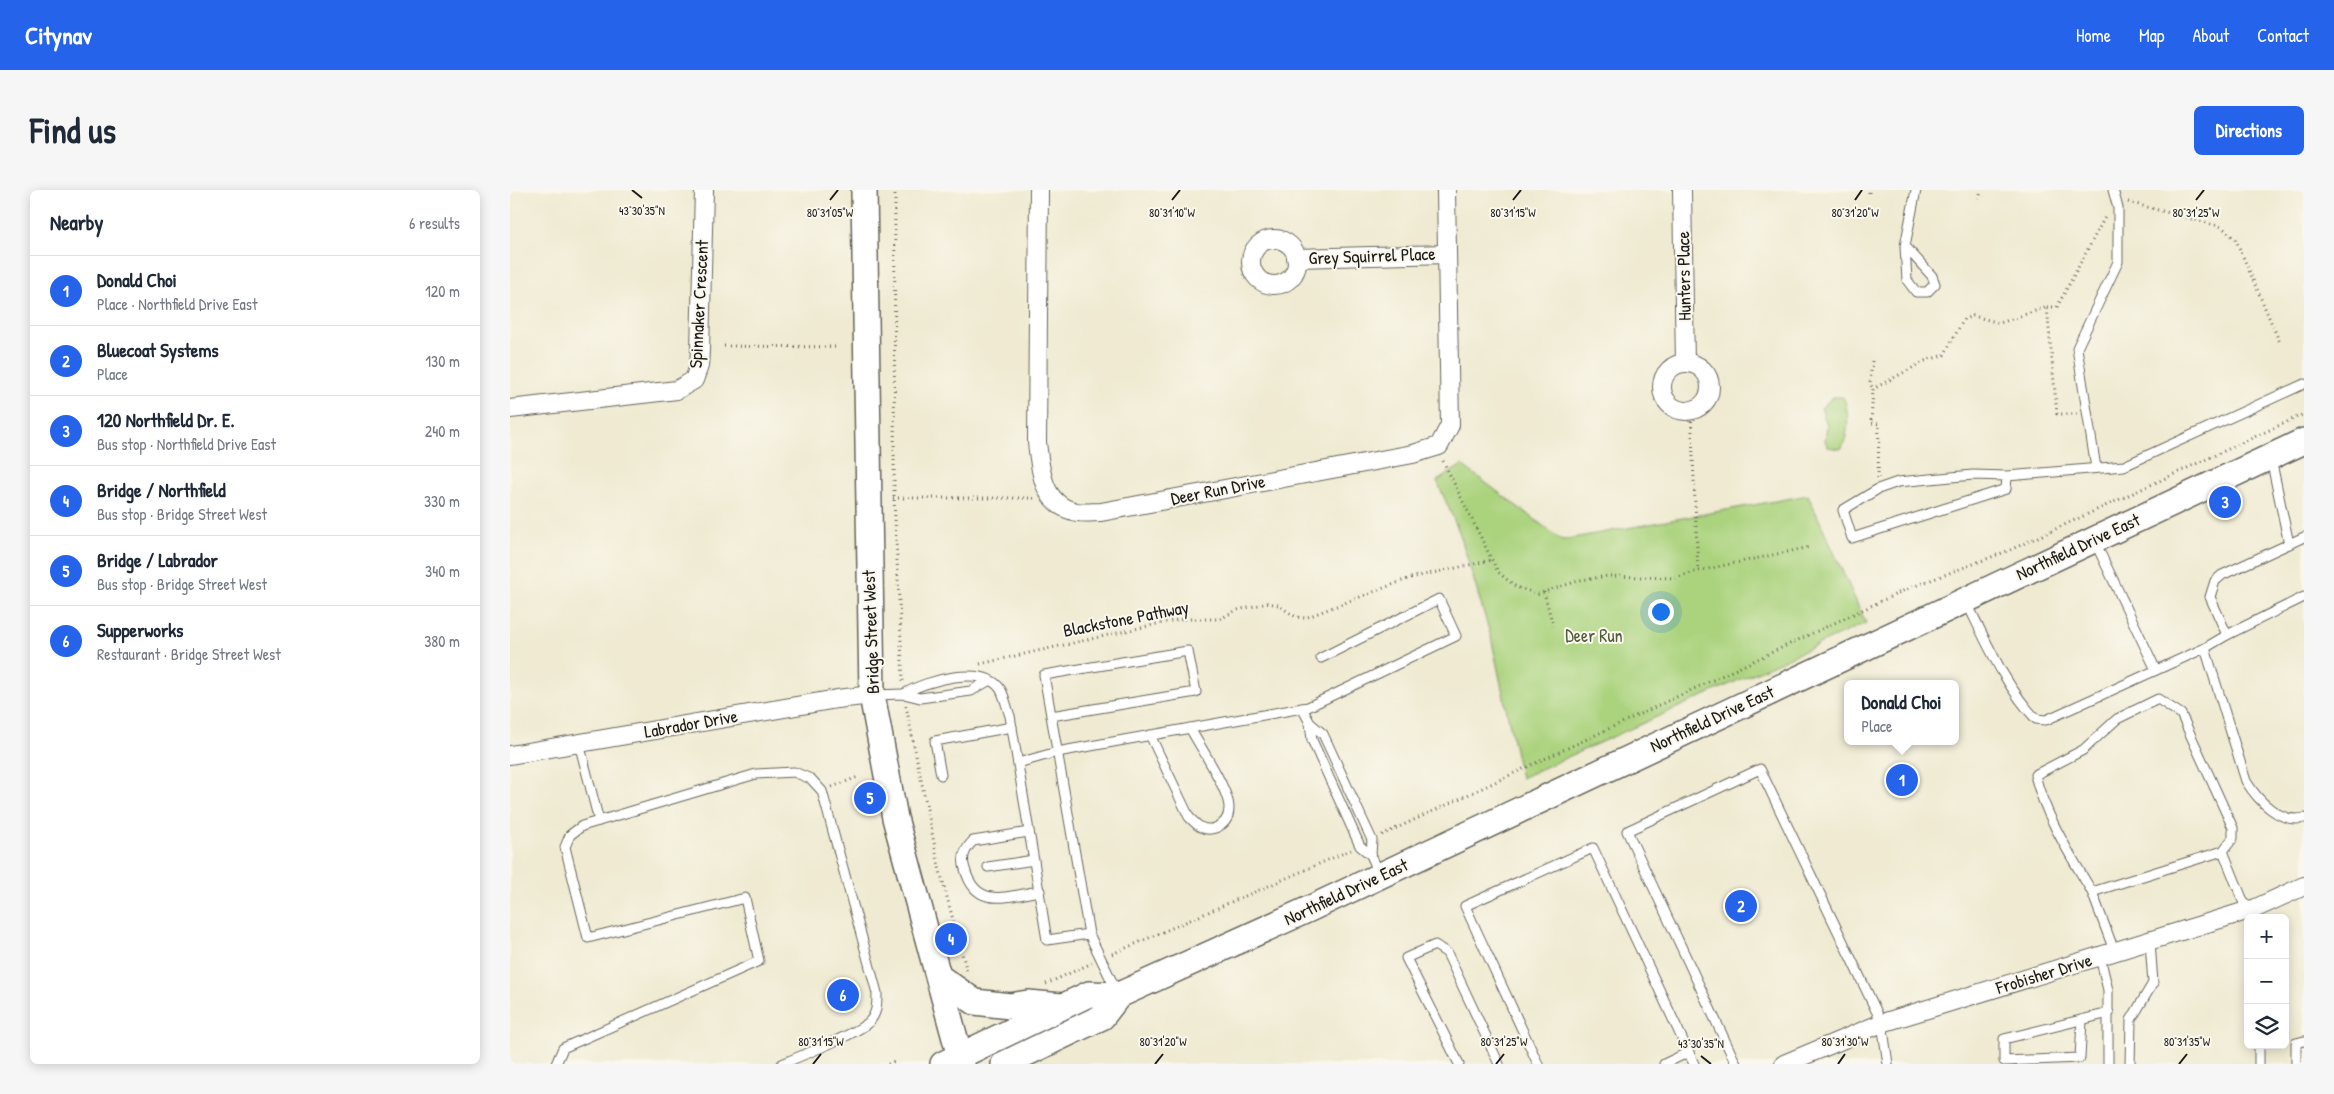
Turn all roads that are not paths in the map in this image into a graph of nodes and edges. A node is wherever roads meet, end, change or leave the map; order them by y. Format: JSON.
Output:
{"nodes":[{"id":1,"x":704,"y":190,"type":"edge"},
{"id":2,"x":864,"y":190,"type":"edge"},
{"id":3,"x":1039,"y":190,"type":"edge"},
{"id":4,"x":1446,"y":190,"type":"edge"},
{"id":5,"x":1682,"y":190,"type":"edge"},
{"id":6,"x":1916,"y":190,"type":"edge"},
{"id":7,"x":2114,"y":194,"type":"edge"},
{"id":8,"x":1905,"y":246,"type":"junction"},
{"id":9,"x":1447,"y":254,"type":"junction"},
{"id":10,"x":1296,"y":258,"type":"dead end"},
{"id":11,"x":1685,"y":363,"type":"junction"},
{"id":12,"x":2304,"y":384,"type":"edge"},
{"id":13,"x":510,"y":409,"type":"edge"},
{"id":14,"x":2304,"y":441,"type":"edge"},
{"id":15,"x":2271,"y":456,"type":"junction"},
{"id":16,"x":2096,"y":468,"type":"junction"},
{"id":17,"x":2007,"y":476,"type":"junction"},
{"id":18,"x":2304,"y":537,"type":"edge"},
{"id":19,"x":2094,"y":539,"type":"junction"},
{"id":20,"x":2289,"y":544,"type":"junction"},
{"id":21,"x":2304,"y":596,"type":"edge"},
{"id":22,"x":1966,"y":600,"type":"junction"},
{"id":23,"x":2227,"y":635,"type":"junction"},
{"id":24,"x":2205,"y":648,"type":"junction"},
{"id":25,"x":1321,"y":658,"type":"dead end"},
{"id":26,"x":2156,"y":670,"type":"junction"},
{"id":27,"x":988,"y":681,"type":"junction"},
{"id":28,"x":904,"y":694,"type":"junction"},
{"id":29,"x":872,"y":695,"type":"junction"},
{"id":30,"x":1302,"y":708,"type":"junction"},
{"id":31,"x":1051,"y":716,"type":"junction"},
{"id":32,"x":1310,"y":723,"type":"junction"},
{"id":33,"x":1012,"y":727,"type":"junction"},
{"id":34,"x":1190,"y":728,"type":"junction"},
{"id":35,"x":1150,"y":735,"type":"junction"},
{"id":36,"x":579,"y":743,"type":"junction"},
{"id":37,"x":1057,"y":752,"type":"junction"},
{"id":38,"x":510,"y":755,"type":"edge"},
{"id":39,"x":1018,"y":763,"type":"junction"},
{"id":40,"x":941,"y":775,"type":"dead end"},
{"id":41,"x":2304,"y":818,"type":"edge"},
{"id":42,"x":600,"y":821,"type":"junction"},
{"id":43,"x":1029,"y":832,"type":"junction"},
{"id":44,"x":2223,"y":851,"type":"junction"},
{"id":45,"x":1034,"y":860,"type":"junction"},
{"id":46,"x":1375,"y":865,"type":"junction"},
{"id":47,"x":988,"y":867,"type":"dead end"},
{"id":48,"x":2304,"y":886,"type":"edge"},
{"id":49,"x":1040,"y":891,"type":"junction"},
{"id":50,"x":2092,"y":892,"type":"junction"},
{"id":51,"x":2257,"y":911,"type":"edge"},
{"id":52,"x":1089,"y":934,"type":"junction"},
{"id":53,"x":2150,"y":942,"type":"junction"},
{"id":54,"x":2108,"y":955,"type":"junction"},
{"id":55,"x":939,"y":977,"type":"junction"},
{"id":56,"x":1119,"y":995,"type":"junction"},
{"id":57,"x":1062,"y":1006,"type":"junction"},
{"id":58,"x":2109,"y":1013,"type":"junction"},
{"id":59,"x":2082,"y":1020,"type":"junction"},
{"id":60,"x":1882,"y":1023,"type":"junction"},
{"id":61,"x":2304,"y":1041,"type":"edge"},
{"id":62,"x":2259,"y":1049,"type":"edge"},
{"id":63,"x":1689,"y":1052,"type":"junction"},
{"id":64,"x":955,"y":1061,"type":"edge"},
{"id":65,"x":556,"y":1064,"type":"edge"},
{"id":66,"x":782,"y":1064,"type":"edge"},
{"id":67,"x":1004,"y":1064,"type":"edge"},
{"id":68,"x":1458,"y":1064,"type":"edge"},
{"id":69,"x":1499,"y":1064,"type":"edge"},
{"id":70,"x":1538,"y":1064,"type":"edge"},
{"id":71,"x":1664,"y":1064,"type":"edge"},
{"id":72,"x":1694,"y":1064,"type":"edge"},
{"id":73,"x":1736,"y":1064,"type":"edge"},
{"id":74,"x":1784,"y":1064,"type":"edge"},
{"id":75,"x":1888,"y":1064,"type":"edge"},
{"id":76,"x":2108,"y":1064,"type":"edge"},
{"id":77,"x":2130,"y":1064,"type":"edge"},
{"id":78,"x":2258,"y":1064,"type":"edge"},
{"id":79,"x":2296,"y":1064,"type":"edge"}],
"edges":[{"from":1,"to":13,"type":"street","name":"Spinnaker Crescent"},
{"from":2,"to":29,"type":"main road","name":"Bridge Street West"},
{"from":3,"to":9,"type":"street","name":"Deer Run Drive"},
{"from":4,"to":9,"type":"street"},
{"from":5,"to":11,"type":"street","name":"Hunters Place"},
{"from":6,"to":8,"type":"lane"},
{"from":7,"to":16,"type":"lane"},
{"from":8,"to":8,"type":"lane"},
{"from":9,"to":10,"type":"street","name":"Grey Squirrel Place"},
{"from":11,"to":11,"type":"street"},
{"from":12,"to":16,"type":"lane"},
{"from":14,"to":15,"type":"main road","name":"Northfield Drive East"},
{"from":15,"to":19,"type":"main road","name":"Northfield Drive East"},
{"from":15,"to":20,"type":"lane"},
{"from":16,"to":17,"type":"lane"},
{"from":17,"to":17,"type":"lane"},
{"from":18,"to":20,"type":"lane"},
{"from":19,"to":22,"type":"main road","name":"Northfield Drive East"},
{"from":19,"to":26,"type":"lane"},
{"from":20,"to":23,"type":"lane"},
{"from":21,"to":23,"type":"lane"},
{"from":22,"to":26,"type":"lane"},
{"from":22,"to":46,"type":"main road","name":"Northfield Drive East"},
{"from":23,"to":24,"type":"lane"},
{"from":24,"to":26,"type":"lane"},
{"from":24,"to":41,"type":"lane"},
{"from":25,"to":30,"type":"lane"},
{"from":27,"to":28,"type":"lane"},
{"from":27,"to":28,"type":"lane"},
{"from":27,"to":33,"type":"lane"},
{"from":28,"to":29,"type":"lane"},
{"from":29,"to":36,"type":"street","name":"Labrador Drive"},
{"from":29,"to":55,"type":"main road","name":"Bridge Street West"},
{"from":30,"to":32,"type":"lane"},
{"from":30,"to":34,"type":"lane"},
{"from":31,"to":31,"type":"lane"},
{"from":31,"to":37,"type":"lane"},
{"from":32,"to":46,"type":"lane"},
{"from":32,"to":46,"type":"lane"},
{"from":33,"to":39,"type":"lane"},
{"from":33,"to":40,"type":"lane"},
{"from":34,"to":35,"type":"lane"},
{"from":34,"to":35,"type":"lane"},
{"from":35,"to":37,"type":"lane"},
{"from":36,"to":38,"type":"street","name":"Labrador Drive"},
{"from":36,"to":42,"type":"lane"},
{"from":37,"to":39,"type":"lane"},
{"from":37,"to":52,"type":"lane"},
{"from":39,"to":43,"type":"lane"},
{"from":42,"to":65,"type":"lane"},
{"from":42,"to":66,"type":"lane"},
{"from":43,"to":45,"type":"lane"},
{"from":43,"to":49,"type":"lane"},
{"from":44,"to":50,"type":"lane"},
{"from":44,"to":50,"type":"lane"},
{"from":44,"to":51,"type":"lane"},
{"from":45,"to":47,"type":"lane"},
{"from":45,"to":49,"type":"lane"},
{"from":46,"to":56,"type":"main road","name":"Northfield Drive East"},
{"from":48,"to":51,"type":"street","name":"Frobisher Drive"},
{"from":49,"to":52,"type":"lane"},
{"from":50,"to":54,"type":"lane"},
{"from":51,"to":53,"type":"street","name":"Frobisher Drive"},
{"from":52,"to":56,"type":"lane"},
{"from":53,"to":54,"type":"street","name":"Frobisher Drive"},
{"from":53,"to":77,"type":"lane"},
{"from":54,"to":58,"type":"lane"},
{"from":54,"to":60,"type":"street","name":"Frobisher Drive"},
{"from":55,"to":57,"type":"main road"},
{"from":55,"to":64,"type":"main road","name":"Bridge Street West"},
{"from":56,"to":57,"type":"main road","name":"Northfield Drive East"},
{"from":56,"to":67,"type":"main road","name":"Northfield Drive East"},
{"from":57,"to":64,"type":"main road","name":"Northfield Drive East"},
{"from":58,"to":59,"type":"lane"},
{"from":58,"to":76,"type":"lane"},
{"from":59,"to":59,"type":"lane"},
{"from":60,"to":73,"type":"lane"},
{"from":60,"to":74,"type":"street","name":"Frobisher Drive"},
{"from":60,"to":75,"type":"lane"},
{"from":61,"to":79,"type":"lane"},
{"from":62,"to":78,"type":"lane"},
{"from":63,"to":70,"type":"lane"},
{"from":63,"to":71,"type":"lane"},
{"from":63,"to":72,"type":"lane"},
{"from":68,"to":69,"type":"lane"}]}
